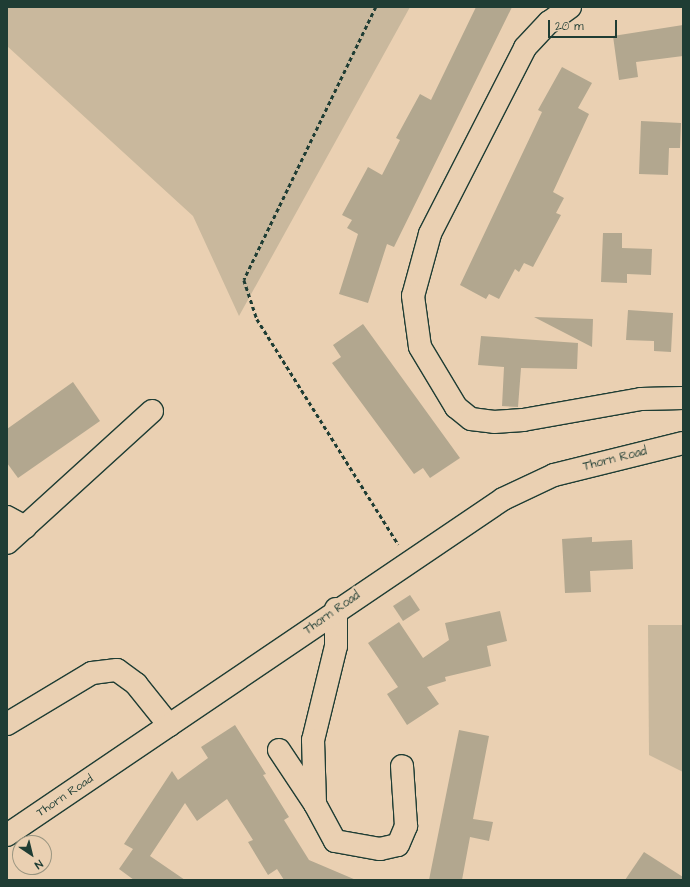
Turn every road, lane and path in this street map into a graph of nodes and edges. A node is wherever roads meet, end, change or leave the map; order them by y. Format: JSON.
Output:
{"nodes":[{"id":1,"x":376,"y":7,"type":"edge"},
{"id":2,"x":570,"y":7,"type":"edge"},
{"id":3,"x":683,"y":398,"type":"edge"},
{"id":4,"x":152,"y":411,"type":"dead end"},
{"id":5,"x":683,"y":443,"type":"edge"},
{"id":6,"x":16,"y":522,"type":"edge"},
{"id":7,"x":7,"y":543,"type":"edge"},
{"id":8,"x":409,"y":560,"type":"junction"},
{"id":9,"x":336,"y":609,"type":"junction"},
{"id":10,"x":7,"y":724,"type":"edge"},
{"id":11,"x":170,"y":725,"type":"junction"},
{"id":12,"x":279,"y":750,"type":"dead end"},
{"id":13,"x":402,"y":766,"type":"dead end"},
{"id":14,"x":315,"y":804,"type":"junction"},
{"id":15,"x":7,"y":835,"type":"edge"}],
"edges":[{"from":1,"to":8,"type":"path"},
{"from":2,"to":3,"type":"street"},
{"from":4,"to":6,"type":"street"},
{"from":5,"to":8,"type":"street","name":"Thorn Road"},
{"from":6,"to":7,"type":"street"},
{"from":8,"to":9,"type":"street","name":"Thorn Road"},
{"from":9,"to":11,"type":"street","name":"Thorn Road"},
{"from":9,"to":14,"type":"street"},
{"from":10,"to":11,"type":"street"},
{"from":11,"to":15,"type":"street","name":"Thorn Road"},
{"from":12,"to":14,"type":"street"},
{"from":13,"to":14,"type":"street"}]}
